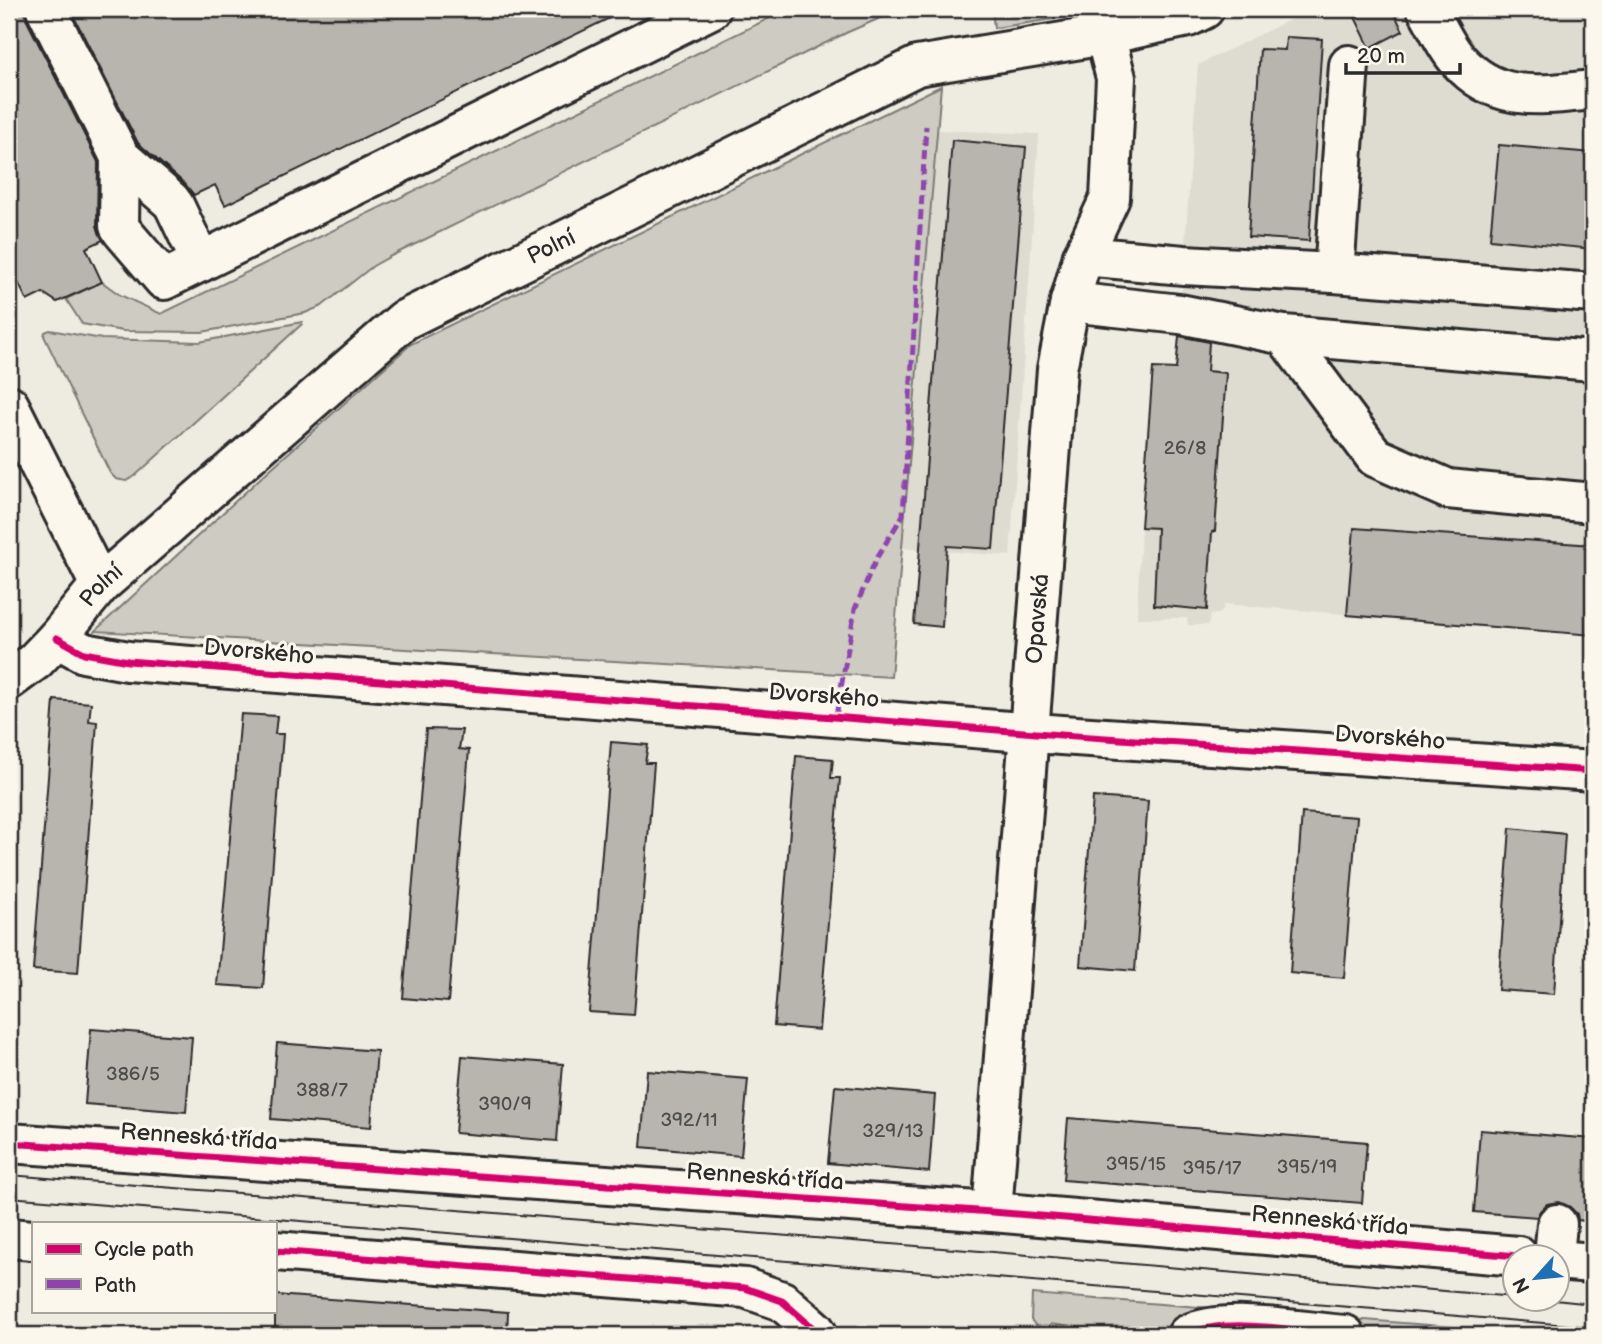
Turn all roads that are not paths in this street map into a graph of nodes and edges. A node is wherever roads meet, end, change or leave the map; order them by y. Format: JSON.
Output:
{"nodes":[{"id":1,"x":46,"y":9,"type":"edge"},
{"id":2,"x":710,"y":9,"type":"edge"},
{"id":3,"x":1205,"y":9,"type":"edge"},
{"id":4,"x":1427,"y":9,"type":"edge"},
{"id":5,"x":1104,"y":22,"type":"edge"},
{"id":6,"x":1349,"y":65,"type":"dead end"},
{"id":7,"x":1593,"y":90,"type":"edge"},
{"id":8,"x":120,"y":157,"type":"junction"},
{"id":9,"x":1083,"y":256,"type":"junction"},
{"id":10,"x":201,"y":262,"type":"junction"},
{"id":11,"x":1334,"y":273,"type":"junction"},
{"id":12,"x":1593,"y":293,"type":"edge"},
{"id":13,"x":1070,"y":302,"type":"junction"},
{"id":14,"x":1284,"y":335,"type":"junction"},
{"id":15,"x":1593,"y":361,"type":"edge"},
{"id":16,"x":9,"y":405,"type":"edge"},
{"id":17,"x":1593,"y":503,"type":"edge"},
{"id":18,"x":100,"y":585,"type":"junction"},
{"id":19,"x":57,"y":638,"type":"junction"},
{"id":20,"x":9,"y":680,"type":"edge"},
{"id":21,"x":1027,"y":732,"type":"junction"},
{"id":22,"x":1593,"y":771,"type":"edge"},
{"id":23,"x":9,"y":1143,"type":"edge"},
{"id":24,"x":992,"y":1212,"type":"junction"},
{"id":25,"x":9,"y":1238,"type":"edge"},
{"id":26,"x":32,"y":1240,"type":"edge"},
{"id":27,"x":276,"y":1251,"type":"edge"},
{"id":28,"x":1570,"y":1253,"type":"edge"},
{"id":29,"x":1500,"y":1254,"type":"edge"},
{"id":30,"x":1593,"y":1263,"type":"edge"},
{"id":31,"x":818,"y":1335,"type":"edge"},
{"id":32,"x":1187,"y":1335,"type":"edge"},
{"id":33,"x":1345,"y":1335,"type":"edge"}],
"edges":[{"from":1,"to":8,"type":"street"},
{"from":2,"to":10,"type":"street"},
{"from":3,"to":5,"type":"street","name":"Polní"},
{"from":4,"to":7,"type":"street"},
{"from":5,"to":9,"type":"street","name":"Opavská"},
{"from":5,"to":18,"type":"street","name":"Polní"},
{"from":6,"to":11,"type":"street"},
{"from":8,"to":10,"type":"street"},
{"from":8,"to":10,"type":"street"},
{"from":9,"to":11,"type":"street"},
{"from":9,"to":13,"type":"street","name":"Opavská"},
{"from":11,"to":12,"type":"street"},
{"from":13,"to":14,"type":"street"},
{"from":13,"to":21,"type":"street","name":"Opavská"},
{"from":14,"to":15,"type":"street"},
{"from":14,"to":17,"type":"street"},
{"from":16,"to":18,"type":"street"},
{"from":18,"to":19,"type":"street","name":"Polní"},
{"from":19,"to":20,"type":"street","name":"Polní"},
{"from":19,"to":21,"type":"street","name":"Dvorského"},
{"from":21,"to":22,"type":"street","name":"Dvorského"},
{"from":21,"to":24,"type":"street","name":"Opavská"},
{"from":23,"to":24,"type":"street","name":"Renneská třída"},
{"from":24,"to":29,"type":"street","name":"Renneská třída"},
{"from":25,"to":26,"type":"street"},
{"from":27,"to":31,"type":"street"},
{"from":28,"to":30,"type":"street"},
{"from":32,"to":33,"type":"street"}]}
